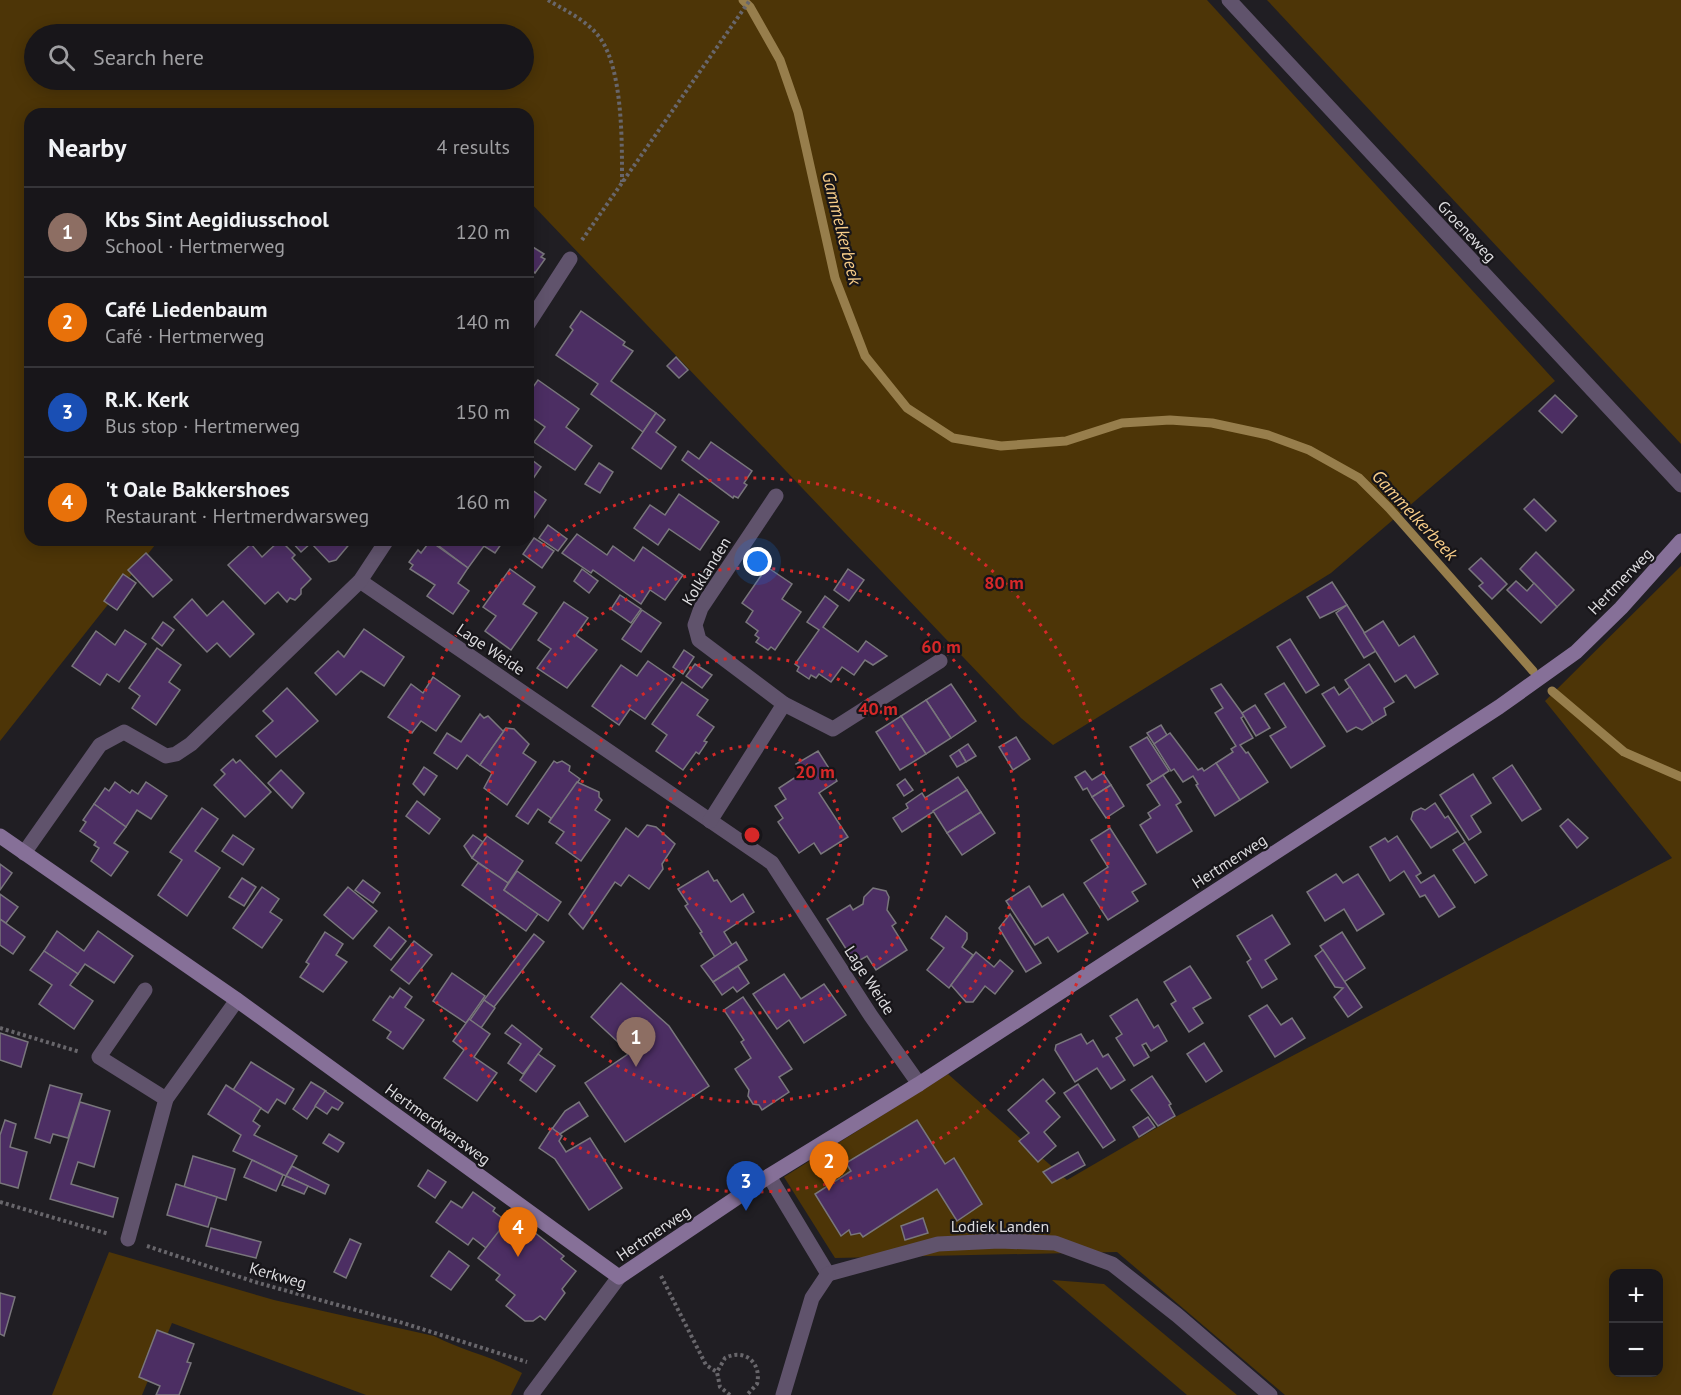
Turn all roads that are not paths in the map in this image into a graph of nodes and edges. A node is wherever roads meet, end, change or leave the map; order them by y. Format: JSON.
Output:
{"nodes":[{"id":1,"x":1229,"y":0,"type":"edge"},
{"id":2,"x":570,"y":259,"type":"road end"},
{"id":3,"x":534,"y":315,"type":"edge"},
{"id":4,"x":1681,"y":485,"type":"edge"},
{"id":5,"x":776,"y":496,"type":"dead end"},
{"id":6,"x":1681,"y":541,"type":"edge"},
{"id":7,"x":383,"y":546,"type":"edge"},
{"id":8,"x":360,"y":581,"type":"junction"},
{"id":9,"x":940,"y":661,"type":"dead end"},
{"id":10,"x":783,"y":704,"type":"junction"},
{"id":11,"x":710,"y":821,"type":"junction"},
{"id":12,"x":0,"y":837,"type":"edge"},
{"id":13,"x":24,"y":853,"type":"junction"},
{"id":14,"x":145,"y":990,"type":"dead end"},
{"id":15,"x":237,"y":1000,"type":"junction"},
{"id":16,"x":919,"y":1084,"type":"junction"},
{"id":17,"x":166,"y":1099,"type":"junction"},
{"id":18,"x":770,"y":1176,"type":"junction"},
{"id":19,"x":128,"y":1239,"type":"road end"},
{"id":20,"x":828,"y":1274,"type":"junction"},
{"id":21,"x":619,"y":1278,"type":"junction"},
{"id":22,"x":531,"y":1395,"type":"edge"},
{"id":23,"x":783,"y":1395,"type":"edge"},
{"id":24,"x":1270,"y":1395,"type":"edge"}],
"edges":[{"from":1,"to":4,"type":"street","name":"Groeneweg"},
{"from":2,"to":3,"type":"street"},
{"from":5,"to":10,"type":"street","name":"Kolklanden"},
{"from":6,"to":16,"type":"street","name":"Hertmerweg"},
{"from":7,"to":8,"type":"street"},
{"from":8,"to":11,"type":"street","name":"Lage Weide"},
{"from":8,"to":13,"type":"street"},
{"from":9,"to":10,"type":"street","name":"Kolklanden"},
{"from":10,"to":11,"type":"street"},
{"from":11,"to":16,"type":"street","name":"Lage Weide"},
{"from":12,"to":13,"type":"street","name":"Hertmerdwarsweg"},
{"from":13,"to":15,"type":"street","name":"Hertmerdwarsweg"},
{"from":14,"to":17,"type":"street"},
{"from":15,"to":17,"type":"street"},
{"from":15,"to":21,"type":"street","name":"Hertmerdwarsweg"},
{"from":16,"to":18,"type":"street","name":"Hertmerweg"},
{"from":17,"to":19,"type":"street"},
{"from":18,"to":20,"type":"street"},
{"from":18,"to":21,"type":"street","name":"Hertmerweg"},
{"from":20,"to":23,"type":"street"},
{"from":20,"to":24,"type":"street","name":"Lodiek Landen"},
{"from":21,"to":22,"type":"street","name":"Hertmerweg"}]}
